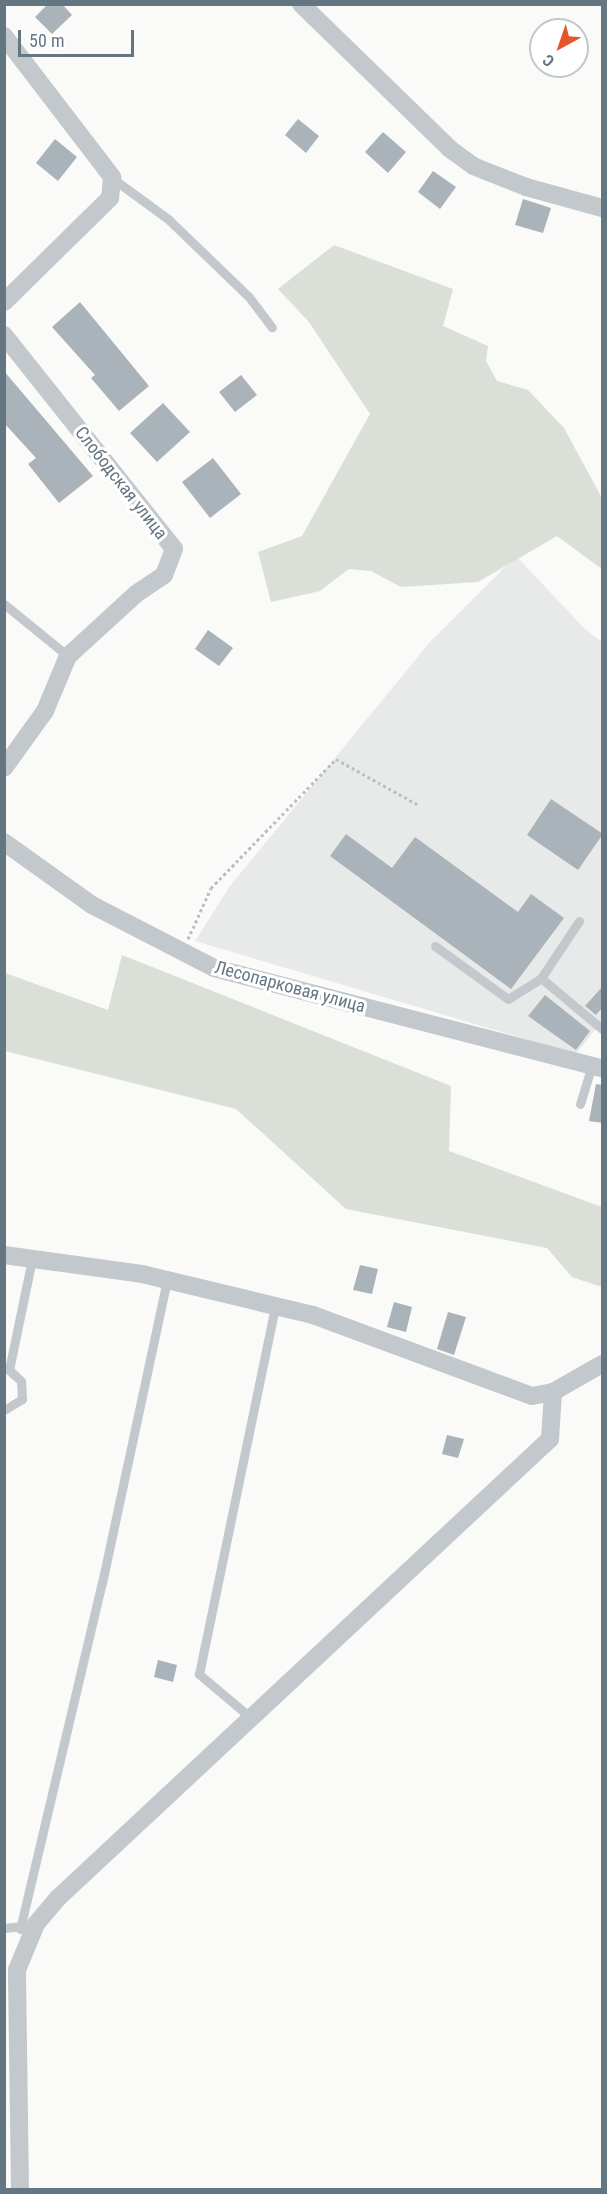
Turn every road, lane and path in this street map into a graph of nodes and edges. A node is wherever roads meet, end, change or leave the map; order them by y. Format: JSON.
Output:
{"nodes":[{"id":1,"x":301,"y":4,"type":"edge"},
{"id":2,"x":4,"y":36,"type":"edge"},
{"id":3,"x":112,"y":177,"type":"junction"},
{"id":4,"x":603,"y":208,"type":"edge"},
{"id":5,"x":4,"y":302,"type":"edge"},
{"id":6,"x":272,"y":327,"type":"dead end"},
{"id":7,"x":4,"y":335,"type":"edge"},
{"id":8,"x":4,"y":604,"type":"edge"},
{"id":9,"x":68,"y":656,"type":"junction"},
{"id":10,"x":4,"y":768,"type":"edge"},
{"id":11,"x":417,"y":804,"type":"dead end"},
{"id":12,"x":4,"y":842,"type":"edge"},
{"id":13,"x":579,"y":921,"type":"dead end"},
{"id":14,"x":435,"y":946,"type":"dead end"},
{"id":15,"x":182,"y":954,"type":"junction"},
{"id":16,"x":541,"y":978,"type":"junction"},
{"id":17,"x":603,"y":1029,"type":"edge"},
{"id":18,"x":597,"y":1068,"type":"edge"},
{"id":19,"x":580,"y":1104,"type":"dead end"},
{"id":20,"x":4,"y":1255,"type":"edge"},
{"id":21,"x":32,"y":1259,"type":"junction"},
{"id":22,"x":167,"y":1280,"type":"junction"},
{"id":23,"x":275,"y":1306,"type":"junction"},
{"id":24,"x":602,"y":1366,"type":"edge"},
{"id":25,"x":553,"y":1392,"type":"junction"},
{"id":26,"x":4,"y":1410,"type":"edge"},
{"id":27,"x":250,"y":1717,"type":"junction"},
{"id":28,"x":58,"y":1898,"type":"junction"},
{"id":29,"x":4,"y":1928,"type":"edge"},
{"id":30,"x":20,"y":1929,"type":"junction"},
{"id":31,"x":20,"y":2190,"type":"edge"}],
"edges":[{"from":1,"to":4,"type":"street"},
{"from":2,"to":3,"type":"street"},
{"from":3,"to":5,"type":"street"},
{"from":3,"to":6,"type":"lane"},
{"from":7,"to":9,"type":"street","name":"Слободская улица"},
{"from":8,"to":9,"type":"lane"},
{"from":9,"to":10,"type":"street","name":"Слободская улица"},
{"from":11,"to":15,"type":"path"},
{"from":12,"to":15,"type":"street","name":"Лесопарковая улица"},
{"from":13,"to":16,"type":"lane"},
{"from":14,"to":16,"type":"lane"},
{"from":15,"to":18,"type":"street","name":"Лесопарковая улица"},
{"from":16,"to":17,"type":"lane"},
{"from":18,"to":19,"type":"lane"},
{"from":20,"to":21,"type":"street"},
{"from":21,"to":22,"type":"street"},
{"from":21,"to":26,"type":"lane"},
{"from":22,"to":23,"type":"street"},
{"from":22,"to":30,"type":"lane"},
{"from":23,"to":25,"type":"street"},
{"from":23,"to":27,"type":"lane"},
{"from":24,"to":25,"type":"street"},
{"from":25,"to":27,"type":"street"},
{"from":27,"to":28,"type":"street"},
{"from":28,"to":30,"type":"lane"},
{"from":28,"to":31,"type":"street"},
{"from":29,"to":30,"type":"lane"}]}
